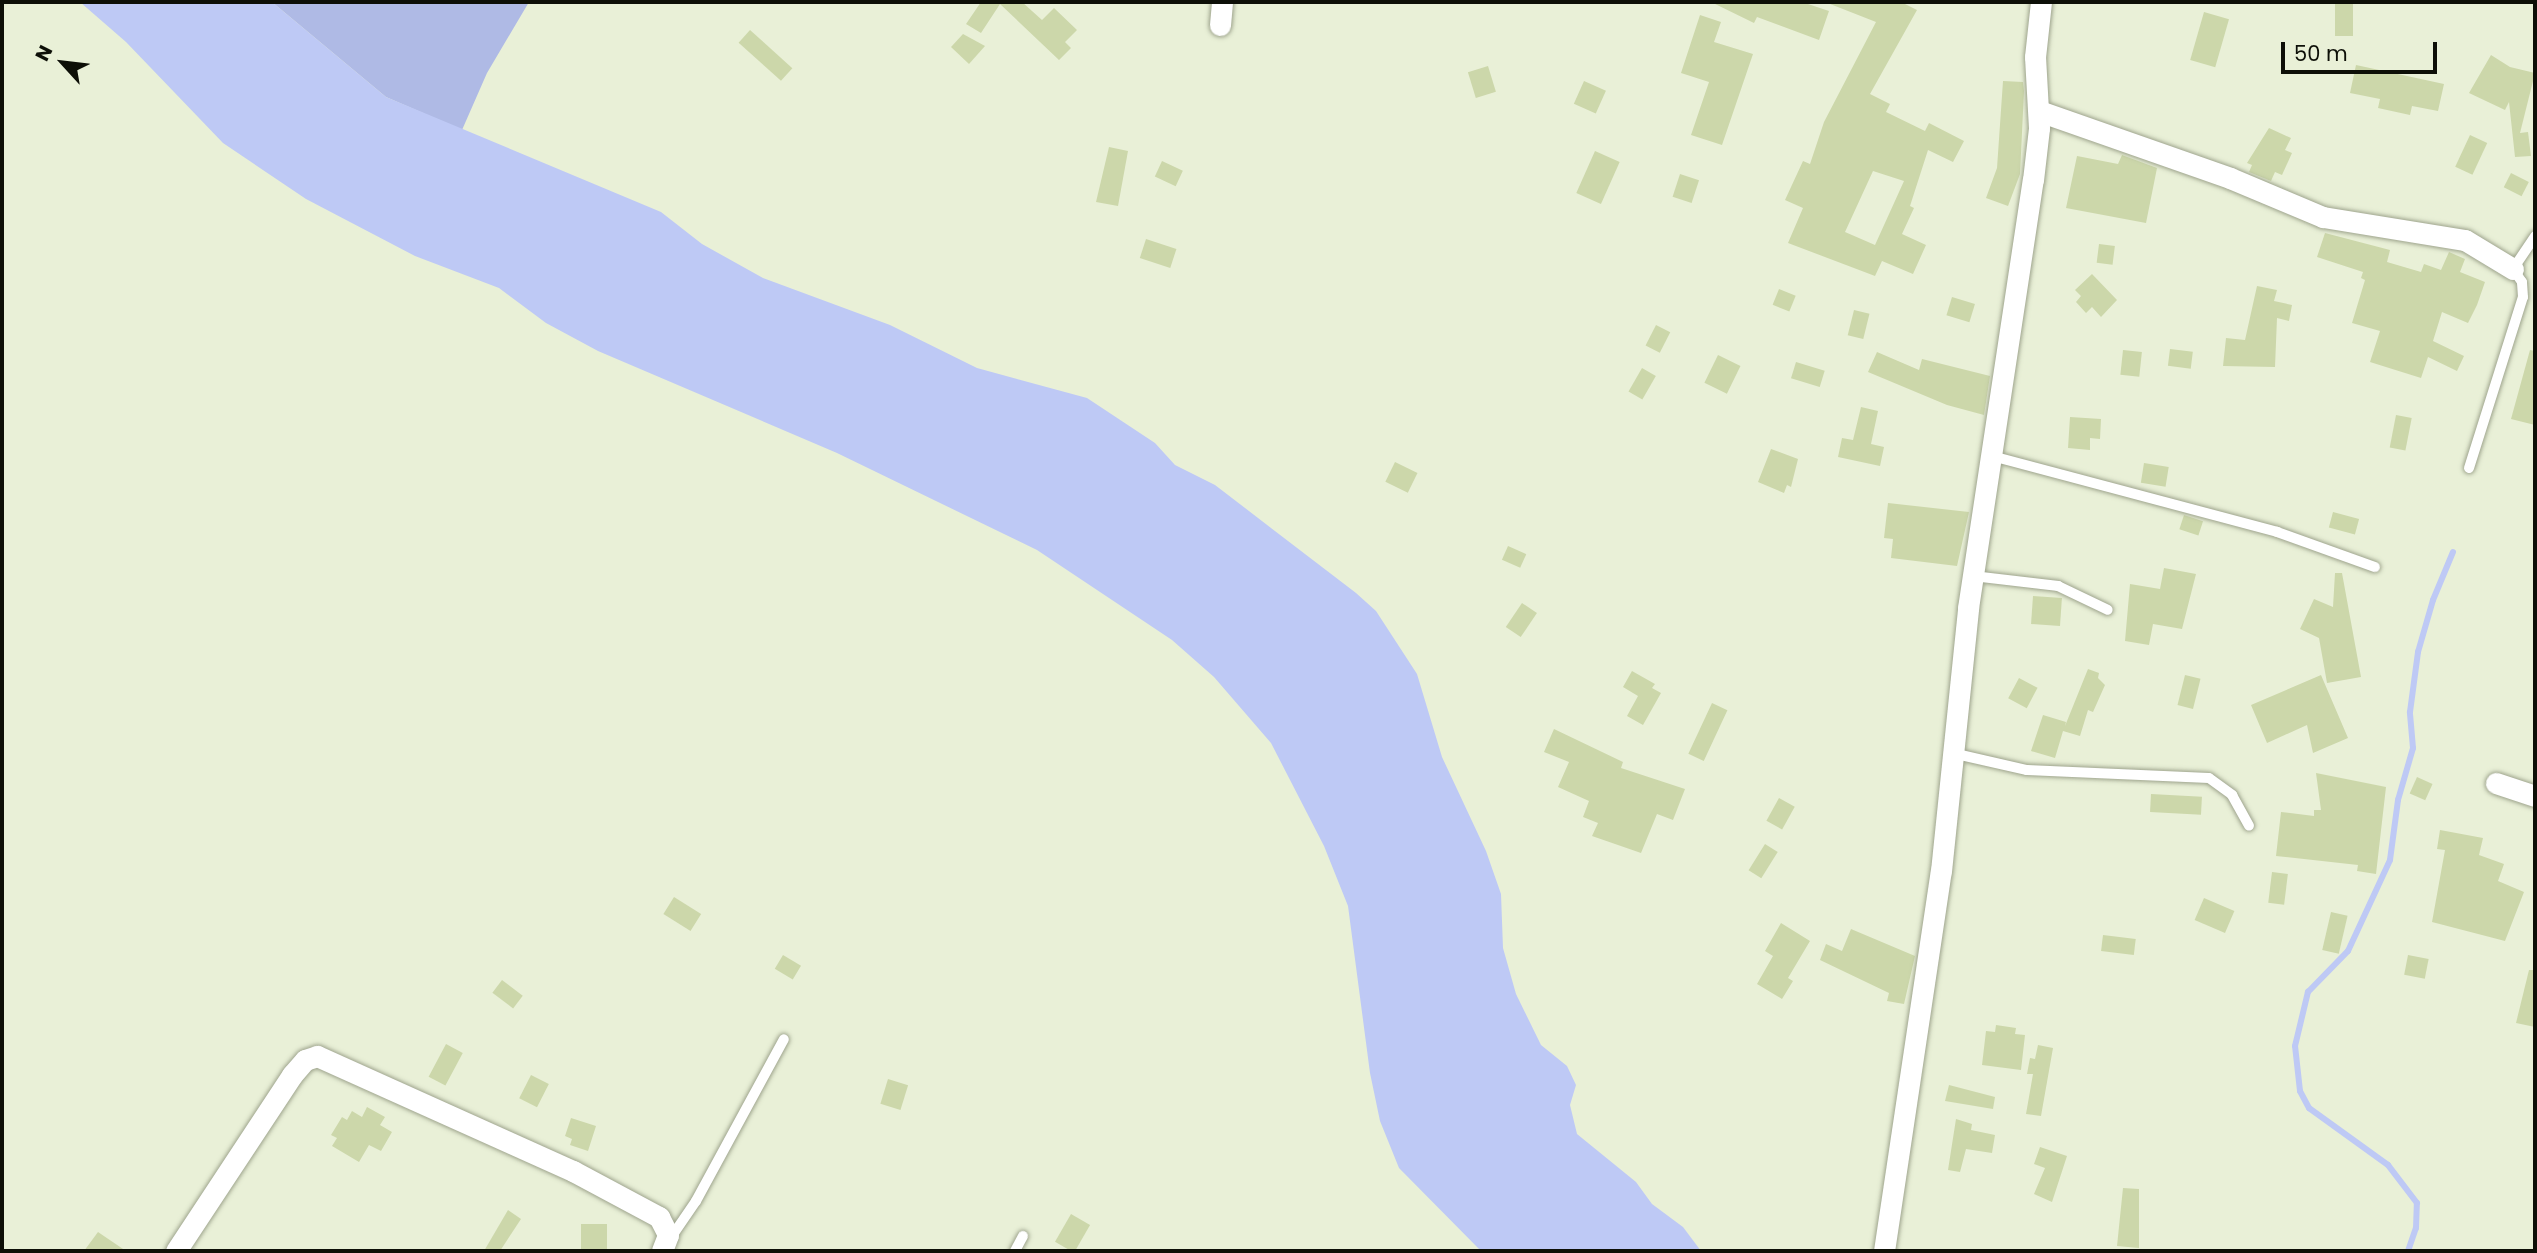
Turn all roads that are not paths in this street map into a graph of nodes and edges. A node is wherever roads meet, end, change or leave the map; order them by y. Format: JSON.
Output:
{"nodes":[{"id":1,"x":1222,"y":2,"type":"edge"},
{"id":2,"x":2041,"y":2,"type":"edge"},
{"id":3,"x":1220,"y":25,"type":"dead end"},
{"id":4,"x":2039,"y":111,"type":"junction"},
{"id":5,"x":2535,"y":236,"type":"edge"},
{"id":6,"x":2514,"y":269,"type":"junction"},
{"id":7,"x":1992,"y":456,"type":"junction"},
{"id":8,"x":2469,"y":468,"type":"dead end"},
{"id":9,"x":2375,"y":567,"type":"dead end"},
{"id":10,"x":1973,"y":576,"type":"junction"},
{"id":11,"x":2108,"y":610,"type":"dead end"},
{"id":12,"x":1952,"y":752,"type":"junction"},
{"id":13,"x":2496,"y":783,"type":"dead end"},
{"id":14,"x":2535,"y":796,"type":"edge"},
{"id":15,"x":2249,"y":826,"type":"dead end"},
{"id":16,"x":784,"y":1039,"type":"dead end"},
{"id":17,"x":1023,"y":1236,"type":"dead end"},
{"id":18,"x":664,"y":1249,"type":"edge"},
{"id":19,"x":176,"y":1251,"type":"edge"},
{"id":20,"x":1015,"y":1251,"type":"edge"},
{"id":21,"x":1884,"y":1251,"type":"edge"}],
"edges":[{"from":1,"to":3,"type":"street"},
{"from":2,"to":4,"type":"street"},
{"from":4,"to":6,"type":"street"},
{"from":4,"to":7,"type":"street"},
{"from":5,"to":6,"type":"lane"},
{"from":6,"to":8,"type":"lane"},
{"from":7,"to":9,"type":"lane"},
{"from":7,"to":10,"type":"street"},
{"from":10,"to":11,"type":"lane"},
{"from":10,"to":12,"type":"street"},
{"from":12,"to":15,"type":"lane"},
{"from":12,"to":21,"type":"street"},
{"from":13,"to":14,"type":"street"},
{"from":16,"to":18,"type":"lane"},
{"from":17,"to":20,"type":"lane"},
{"from":18,"to":19,"type":"street"}]}
